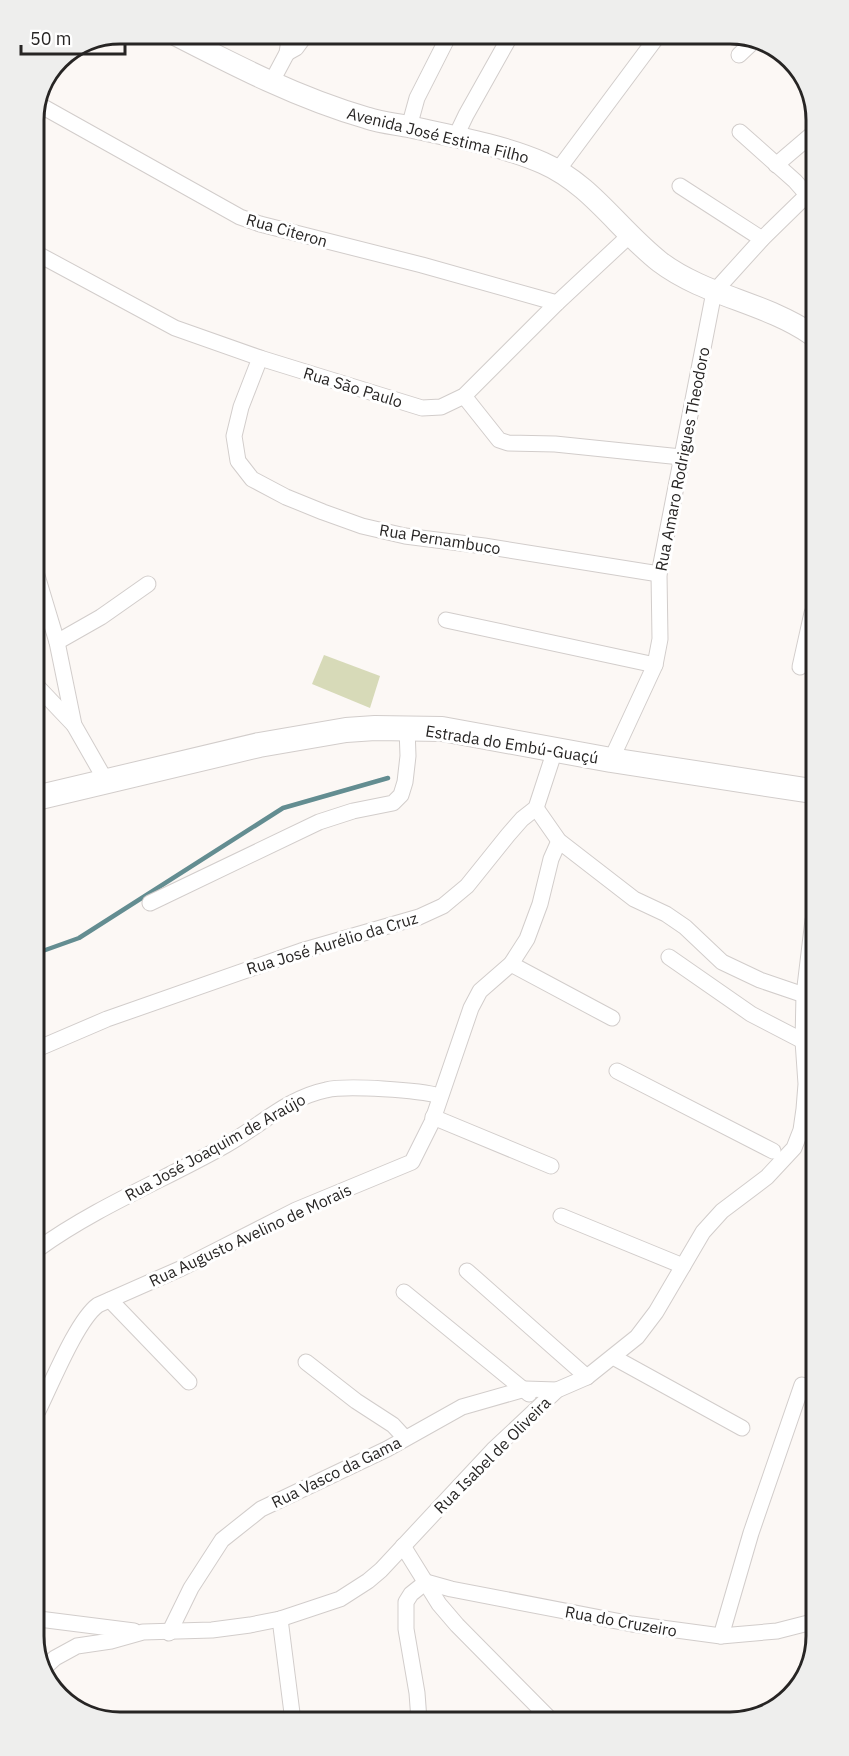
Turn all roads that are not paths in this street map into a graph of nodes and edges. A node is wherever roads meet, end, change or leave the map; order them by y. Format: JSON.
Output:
{"nodes":[{"id":1,"x":194,"y":44,"type":"edge"},
{"id":2,"x":288,"y":44,"type":"edge"},
{"id":3,"x":299,"y":44,"type":"edge"},
{"id":4,"x":444,"y":44,"type":"edge"},
{"id":5,"x":506,"y":44,"type":"edge"},
{"id":6,"x":652,"y":44,"type":"edge"},
{"id":7,"x":748,"y":46,"type":"edge"},
{"id":8,"x":287,"y":53,"type":"junction"},
{"id":9,"x":739,"y":55,"type":"dead end"},
{"id":10,"x":271,"y":83,"type":"junction"},
{"id":11,"x":45,"y":108,"type":"edge"},
{"id":12,"x":409,"y":127,"type":"junction"},
{"id":13,"x":740,"y":132,"type":"dead end"},
{"id":14,"x":455,"y":138,"type":"junction"},
{"id":15,"x":806,"y":139,"type":"edge"},
{"id":16,"x":776,"y":165,"type":"junction"},
{"id":17,"x":558,"y":170,"type":"junction"},
{"id":18,"x":680,"y":186,"type":"dead end"},
{"id":19,"x":806,"y":193,"type":"edge"},
{"id":20,"x":806,"y":199,"type":"edge"},
{"id":21,"x":630,"y":235,"type":"junction"},
{"id":22,"x":762,"y":238,"type":"junction"},
{"id":23,"x":44,"y":257,"type":"edge"},
{"id":24,"x":714,"y":292,"type":"junction"},
{"id":25,"x":557,"y":303,"type":"junction"},
{"id":26,"x":806,"y":331,"type":"edge"},
{"id":27,"x":260,"y":358,"type":"junction"},
{"id":28,"x":464,"y":396,"type":"junction"},
{"id":29,"x":681,"y":457,"type":"junction"},
{"id":30,"x":659,"y":574,"type":"junction"},
{"id":31,"x":148,"y":584,"type":"dead end"},
{"id":32,"x":44,"y":599,"type":"edge"},
{"id":33,"x":446,"y":620,"type":"dead end"},
{"id":34,"x":806,"y":640,"type":"edge"},
{"id":35,"x":57,"y":642,"type":"junction"},
{"id":36,"x":655,"y":665,"type":"junction"},
{"id":37,"x":800,"y":666,"type":"dead end"},
{"id":38,"x":44,"y":693,"type":"edge"},
{"id":39,"x":74,"y":725,"type":"junction"},
{"id":40,"x":407,"y":728,"type":"junction"},
{"id":41,"x":555,"y":750,"type":"junction"},
{"id":42,"x":610,"y":760,"type":"junction"},
{"id":43,"x":106,"y":781,"type":"junction"},
{"id":44,"x":806,"y":790,"type":"edge"},
{"id":45,"x":44,"y":796,"type":"edge"},
{"id":46,"x":536,"y":808,"type":"junction"},
{"id":47,"x":559,"y":841,"type":"junction"},
{"id":48,"x":150,"y":903,"type":"dead end"},
{"id":49,"x":669,"y":957,"type":"dead end"},
{"id":50,"x":512,"y":964,"type":"junction"},
{"id":51,"x":806,"y":978,"type":"edge"},
{"id":52,"x":804,"y":995,"type":"junction"},
{"id":53,"x":612,"y":1018,"type":"dead end"},
{"id":54,"x":803,"y":1041,"type":"junction"},
{"id":55,"x":44,"y":1046,"type":"edge"},
{"id":56,"x":617,"y":1071,"type":"dead end"},
{"id":57,"x":440,"y":1096,"type":"junction"},
{"id":58,"x":434,"y":1117,"type":"junction"},
{"id":59,"x":780,"y":1153,"type":"junction"},
{"id":60,"x":551,"y":1166,"type":"dead end"},
{"id":61,"x":561,"y":1216,"type":"dead end"},
{"id":62,"x":44,"y":1245,"type":"edge"},
{"id":63,"x":683,"y":1266,"type":"junction"},
{"id":64,"x":467,"y":1271,"type":"dead end"},
{"id":65,"x":404,"y":1292,"type":"dead end"},
{"id":66,"x":110,"y":1300,"type":"junction"},
{"id":67,"x":613,"y":1357,"type":"junction"},
{"id":68,"x":306,"y":1362,"type":"dead end"},
{"id":69,"x":587,"y":1377,"type":"junction"},
{"id":70,"x":189,"y":1382,"type":"dead end"},
{"id":71,"x":802,"y":1385,"type":"dead end"},
{"id":72,"x":525,"y":1389,"type":"junction"},
{"id":73,"x":557,"y":1390,"type":"junction"},
{"id":74,"x":44,"y":1399,"type":"edge"},
{"id":75,"x":540,"y":1407,"type":"junction"},
{"id":76,"x":742,"y":1428,"type":"dead end"},
{"id":77,"x":405,"y":1438,"type":"junction"},
{"id":78,"x":403,"y":1546,"type":"junction"},
{"id":79,"x":426,"y":1582,"type":"junction"},
{"id":80,"x":280,"y":1619,"type":"junction"},
{"id":81,"x":44,"y":1620,"type":"edge"},
{"id":82,"x":806,"y":1624,"type":"edge"},
{"id":83,"x":143,"y":1632,"type":"junction"},
{"id":84,"x":169,"y":1633,"type":"junction"},
{"id":85,"x":721,"y":1636,"type":"junction"},
{"id":86,"x":49,"y":1664,"type":"edge"},
{"id":87,"x":292,"y":1712,"type":"edge"},
{"id":88,"x":418,"y":1712,"type":"edge"},
{"id":89,"x":543,"y":1712,"type":"edge"}],
"edges":[{"from":1,"to":10,"type":"street","name":"Avenida José Estima Filho"},
{"from":2,"to":8,"type":"street"},
{"from":3,"to":8,"type":"street"},
{"from":4,"to":12,"type":"street"},
{"from":5,"to":14,"type":"street"},
{"from":6,"to":17,"type":"street"},
{"from":7,"to":9,"type":"street"},
{"from":8,"to":10,"type":"street"},
{"from":10,"to":12,"type":"street","name":"Avenida José Estima Filho"},
{"from":11,"to":25,"type":"street","name":"Rua Citeron"},
{"from":12,"to":14,"type":"street","name":"Avenida José Estima Filho"},
{"from":13,"to":16,"type":"street"},
{"from":14,"to":17,"type":"street","name":"Avenida José Estima Filho"},
{"from":15,"to":16,"type":"street"},
{"from":16,"to":19,"type":"street"},
{"from":17,"to":21,"type":"street","name":"Avenida José Estima Filho"},
{"from":18,"to":22,"type":"street"},
{"from":20,"to":22,"type":"street"},
{"from":21,"to":24,"type":"street","name":"Avenida José Estima Filho"},
{"from":21,"to":25,"type":"street","name":"Rua São Paulo"},
{"from":22,"to":24,"type":"street"},
{"from":23,"to":27,"type":"street","name":"Rua São Paulo"},
{"from":24,"to":26,"type":"street","name":"Avenida José Estima Filho"},
{"from":24,"to":29,"type":"street","name":"Rua Amaro Rodrigues Theodoro"},
{"from":25,"to":28,"type":"street","name":"Rua São Paulo"},
{"from":27,"to":28,"type":"street","name":"Rua São Paulo"},
{"from":27,"to":30,"type":"street","name":"Rua Pernambuco"},
{"from":28,"to":29,"type":"street"},
{"from":29,"to":30,"type":"street","name":"Rua Amaro Rodrigues Theodoro"},
{"from":30,"to":36,"type":"street","name":"Rua Amaro Rodrigues Theodoro"},
{"from":31,"to":35,"type":"street"},
{"from":32,"to":35,"type":"street"},
{"from":33,"to":36,"type":"street"},
{"from":34,"to":37,"type":"street"},
{"from":35,"to":39,"type":"street"},
{"from":36,"to":42,"type":"street","name":"Rua Amaro Rodrigues Theodoro"},
{"from":38,"to":39,"type":"street"},
{"from":39,"to":43,"type":"street"},
{"from":40,"to":41,"type":"main road","name":"Estrada do Embú-Guaçú"},
{"from":40,"to":43,"type":"main road","name":"Estrada do Embú-Guaçú"},
{"from":40,"to":48,"type":"street"},
{"from":41,"to":42,"type":"main road","name":"Estrada do Embú-Guaçú"},
{"from":41,"to":46,"type":"street","name":"Rua José Aurélio da Cruz"},
{"from":42,"to":44,"type":"main road","name":"Estrada do Embú-Guaçú"},
{"from":43,"to":45,"type":"main road","name":"Estrada do Embú-Guaçú"},
{"from":46,"to":47,"type":"street"},
{"from":46,"to":55,"type":"street","name":"Rua José Aurélio da Cruz"},
{"from":47,"to":50,"type":"street","name":"Rua Augusto Avelino de Morais"},
{"from":47,"to":52,"type":"street"},
{"from":49,"to":54,"type":"street"},
{"from":50,"to":53,"type":"street"},
{"from":50,"to":57,"type":"street","name":"Rua Augusto Avelino de Morais"},
{"from":51,"to":52,"type":"street","name":"Rua Isabel de Oliveira"},
{"from":52,"to":54,"type":"street","name":"Rua Isabel de Oliveira"},
{"from":54,"to":59,"type":"street","name":"Rua Isabel de Oliveira"},
{"from":56,"to":59,"type":"street"},
{"from":57,"to":58,"type":"street","name":"Rua Augusto Avelino de Morais"},
{"from":57,"to":62,"type":"street","name":"Rua José Joaquim de Araújo"},
{"from":58,"to":60,"type":"street"},
{"from":58,"to":66,"type":"street","name":"Rua Augusto Avelino de Morais"},
{"from":59,"to":63,"type":"street","name":"Rua Isabel de Oliveira"},
{"from":61,"to":63,"type":"street"},
{"from":63,"to":67,"type":"street","name":"Rua Isabel de Oliveira"},
{"from":64,"to":69,"type":"street"},
{"from":65,"to":72,"type":"street"},
{"from":66,"to":70,"type":"street"},
{"from":66,"to":74,"type":"street","name":"Rua Augusto Avelino de Morais"},
{"from":67,"to":69,"type":"street","name":"Rua Isabel de Oliveira"},
{"from":67,"to":76,"type":"street"},
{"from":68,"to":77,"type":"street"},
{"from":69,"to":73,"type":"street","name":"Rua Isabel de Oliveira"},
{"from":71,"to":85,"type":"street"},
{"from":72,"to":73,"type":"street","name":"Rua Vasco da Gama"},
{"from":72,"to":75,"type":"street"},
{"from":72,"to":77,"type":"street","name":"Rua Vasco da Gama"},
{"from":73,"to":75,"type":"street","name":"Rua Isabel de Oliveira"},
{"from":75,"to":78,"type":"street","name":"Rua Isabel de Oliveira"},
{"from":77,"to":84,"type":"street","name":"Rua Vasco da Gama"},
{"from":78,"to":79,"type":"street"},
{"from":78,"to":80,"type":"street","name":"Rua Isabel de Oliveira"},
{"from":79,"to":85,"type":"street","name":"Rua do Cruzeiro"},
{"from":79,"to":88,"type":"street"},
{"from":79,"to":89,"type":"street"},
{"from":80,"to":84,"type":"street","name":"Rua Isabel de Oliveira"},
{"from":80,"to":87,"type":"street"},
{"from":81,"to":83,"type":"street"},
{"from":82,"to":85,"type":"street","name":"Rua do Cruzeiro"},
{"from":83,"to":84,"type":"street","name":"Rua Isabel de Oliveira"},
{"from":83,"to":86,"type":"street","name":"Rua Isabel de Oliveira"}]}
